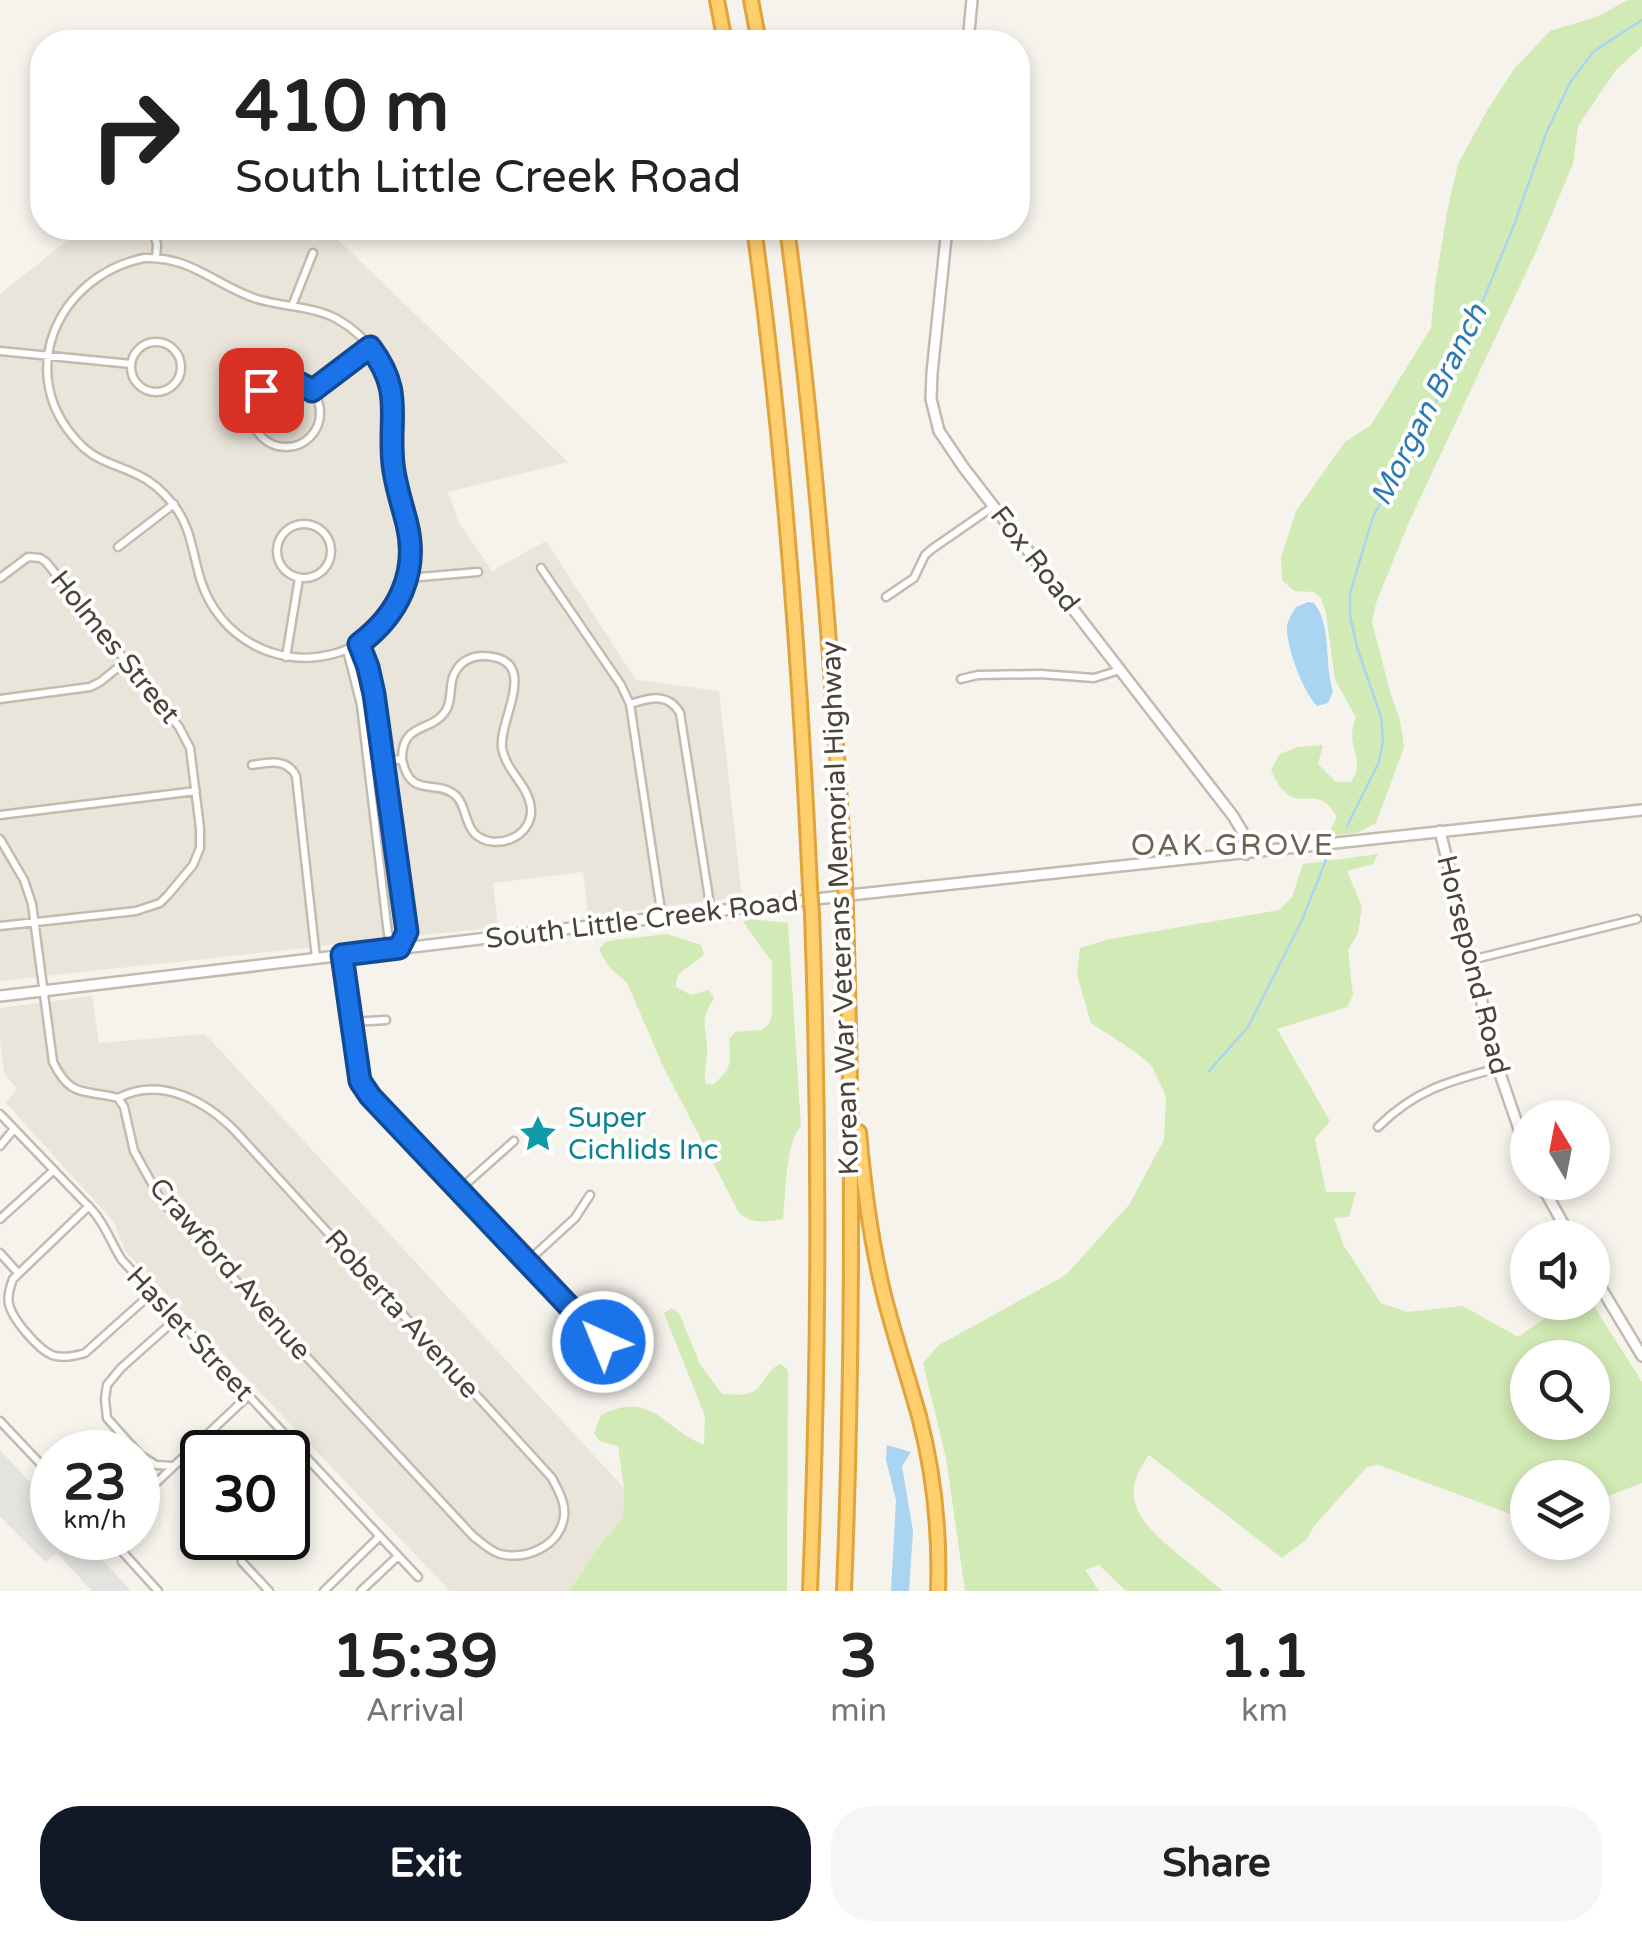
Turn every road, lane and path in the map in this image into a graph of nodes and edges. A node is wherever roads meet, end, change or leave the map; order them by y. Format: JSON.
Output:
{"nodes":[{"id":1,"x":716,"y":0,"type":"edge"},
{"id":2,"x":751,"y":0,"type":"edge"},
{"id":3,"x":972,"y":0,"type":"edge"},
{"id":4,"x":722,"y":30,"type":"edge"},
{"id":5,"x":757,"y":30,"type":"edge"},
{"id":6,"x":969,"y":30,"type":"edge"},
{"id":7,"x":156,"y":240,"type":"edge"},
{"id":8,"x":755,"y":240,"type":"edge"},
{"id":9,"x":788,"y":240,"type":"edge"},
{"id":10,"x":946,"y":240,"type":"edge"},
{"id":11,"x":313,"y":253,"type":"dead end"},
{"id":12,"x":156,"y":258,"type":"junction"},
{"id":13,"x":292,"y":306,"type":"junction"},
{"id":14,"x":370,"y":347,"type":"junction"},
{"id":15,"x":0,"y":351,"type":"edge"},
{"id":16,"x":49,"y":356,"type":"junction"},
{"id":17,"x":130,"y":364,"type":"junction"},
{"id":18,"x":312,"y":391,"type":"junction"},
{"id":19,"x":174,"y":504,"type":"junction"},
{"id":20,"x":994,"y":506,"type":"junction"},
{"id":21,"x":118,"y":547,"type":"dead end"},
{"id":22,"x":540,"y":568,"type":"dead end"},
{"id":23,"x":478,"y":572,"type":"dead end"},
{"id":24,"x":0,"y":578,"type":"edge"},
{"id":25,"x":299,"y":578,"type":"junction"},
{"id":26,"x":408,"y":578,"type":"junction"},
{"id":27,"x":886,"y":597,"type":"dead end"},
{"id":28,"x":359,"y":644,"type":"junction"},
{"id":29,"x":347,"y":650,"type":"junction"},
{"id":30,"x":286,"y":657,"type":"junction"},
{"id":31,"x":125,"y":662,"type":"junction"},
{"id":32,"x":1120,"y":670,"type":"junction"},
{"id":33,"x":961,"y":678,"type":"dead end"},
{"id":34,"x":0,"y":699,"type":"edge"},
{"id":35,"x":630,"y":704,"type":"junction"},
{"id":36,"x":402,"y":759,"type":"junction"},
{"id":37,"x":383,"y":761,"type":"junction"},
{"id":38,"x":368,"y":763,"type":"junction"},
{"id":39,"x":252,"y":765,"type":"dead end"},
{"id":40,"x":196,"y":791,"type":"junction"},
{"id":41,"x":1642,"y":810,"type":"edge"},
{"id":42,"x":0,"y":814,"type":"edge"},
{"id":43,"x":1440,"y":831,"type":"junction"},
{"id":44,"x":0,"y":839,"type":"edge"},
{"id":45,"x":1246,"y":854,"type":"junction"},
{"id":46,"x":711,"y":912,"type":"junction"},
{"id":47,"x":663,"y":918,"type":"junction"},
{"id":48,"x":1636,"y":918,"type":"dead end"},
{"id":49,"x":36,"y":922,"type":"junction"},
{"id":50,"x":0,"y":926,"type":"edge"},
{"id":51,"x":399,"y":948,"type":"junction"},
{"id":52,"x":342,"y":955,"type":"junction"},
{"id":53,"x":316,"y":958,"type":"junction"},
{"id":54,"x":1471,"y":960,"type":"junction"},
{"id":55,"x":44,"y":990,"type":"junction"},
{"id":56,"x":0,"y":996,"type":"edge"},
{"id":57,"x":386,"y":1020,"type":"dead end"},
{"id":58,"x":351,"y":1022,"type":"junction"},
{"id":59,"x":850,"y":1050,"type":"junction"},
{"id":60,"x":1498,"y":1068,"type":"junction"},
{"id":61,"x":118,"y":1098,"type":"junction"},
{"id":62,"x":1510,"y":1102,"type":"edge"},
{"id":63,"x":0,"y":1114,"type":"edge"},
{"id":64,"x":1378,"y":1128,"type":"dead end"},
{"id":65,"x":14,"y":1129,"type":"junction"},
{"id":66,"x":514,"y":1141,"type":"dead end"},
{"id":67,"x":0,"y":1146,"type":"edge"},
{"id":68,"x":54,"y":1170,"type":"junction"},
{"id":69,"x":459,"y":1190,"type":"junction"},
{"id":70,"x":590,"y":1195,"type":"dead end"},
{"id":71,"x":88,"y":1206,"type":"junction"},
{"id":72,"x":0,"y":1219,"type":"edge"},
{"id":73,"x":0,"y":1253,"type":"edge"},
{"id":74,"x":528,"y":1262,"type":"junction"},
{"id":75,"x":18,"y":1273,"type":"junction"},
{"id":76,"x":152,"y":1293,"type":"junction"},
{"id":77,"x":1610,"y":1303,"type":"edge"},
{"id":78,"x":176,"y":1319,"type":"junction"},
{"id":79,"x":603,"y":1342,"type":"dead end"},
{"id":80,"x":1642,"y":1356,"type":"edge"},
{"id":81,"x":248,"y":1396,"type":"junction"},
{"id":82,"x":0,"y":1421,"type":"edge"},
{"id":83,"x":280,"y":1430,"type":"edge"},
{"id":84,"x":30,"y":1453,"type":"edge"},
{"id":85,"x":310,"y":1462,"type":"edge"},
{"id":86,"x":173,"y":1466,"type":"junction"},
{"id":87,"x":160,"y":1479,"type":"edge"},
{"id":88,"x":380,"y":1536,"type":"junction"},
{"id":89,"x":472,"y":1536,"type":"joint"},
{"id":90,"x":398,"y":1556,"type":"junction"},
{"id":91,"x":130,"y":1560,"type":"edge"},
{"id":92,"x":242,"y":1560,"type":"edge"},
{"id":93,"x":418,"y":1577,"type":"dead end"},
{"id":94,"x":158,"y":1591,"type":"edge"},
{"id":95,"x":270,"y":1591,"type":"edge"},
{"id":96,"x":324,"y":1591,"type":"edge"},
{"id":97,"x":362,"y":1591,"type":"edge"},
{"id":98,"x":808,"y":1591,"type":"edge"},
{"id":99,"x":844,"y":1591,"type":"edge"},
{"id":100,"x":938,"y":1591,"type":"edge"}],
"edges":[{"from":1,"to":4,"type":"highway"},
{"from":2,"to":5,"type":"highway"},
{"from":3,"to":6,"type":"street"},
{"from":7,"to":12,"type":"street"},
{"from":8,"to":98,"type":"highway","name":"Korean War Veterans Memorial Highway","bridge":true},
{"from":9,"to":59,"type":"highway","name":"Korean War Veterans Memorial Highway","bridge":true},
{"from":10,"to":20,"type":"street","name":"Fox Road"},
{"from":11,"to":13,"type":"street"},
{"from":12,"to":13,"type":"street"},
{"from":12,"to":16,"type":"street"},
{"from":13,"to":14,"type":"street"},
{"from":14,"to":18,"type":"street"},
{"from":14,"to":26,"type":"street"},
{"from":15,"to":16,"type":"street"},
{"from":16,"to":17,"type":"street"},
{"from":16,"to":19,"type":"street"},
{"from":17,"to":17,"type":"street"},
{"from":18,"to":18,"type":"street"},
{"from":19,"to":21,"type":"street"},
{"from":19,"to":30,"type":"street"},
{"from":20,"to":27,"type":"street"},
{"from":20,"to":32,"type":"street","name":"Fox Road"},
{"from":22,"to":35,"type":"street"},
{"from":23,"to":26,"type":"street"},
{"from":24,"to":31,"type":"street","name":"Holmes Street"},
{"from":25,"to":25,"type":"street"},
{"from":25,"to":30,"type":"street"},
{"from":26,"to":28,"type":"street"},
{"from":28,"to":29,"type":"street"},
{"from":28,"to":37,"type":"street"},
{"from":29,"to":30,"type":"street"},
{"from":29,"to":38,"type":"street"},
{"from":31,"to":34,"type":"street"},
{"from":31,"to":40,"type":"street","name":"Holmes Street"},
{"from":32,"to":33,"type":"street"},
{"from":32,"to":45,"type":"street","name":"Fox Road"},
{"from":35,"to":46,"type":"street"},
{"from":35,"to":47,"type":"street"},
{"from":36,"to":36,"type":"street"},
{"from":36,"to":37,"type":"street"},
{"from":37,"to":38,"type":"street"},
{"from":37,"to":51,"type":"street"},
{"from":38,"to":51,"type":"street"},
{"from":39,"to":53,"type":"street"},
{"from":40,"to":42,"type":"street"},
{"from":40,"to":49,"type":"street","name":"Holmes Street"},
{"from":41,"to":43,"type":"street","name":"South Little Creek Road"},
{"from":43,"to":45,"type":"street","name":"South Little Creek Road"},
{"from":43,"to":54,"type":"street","name":"Horsepond Road"},
{"from":44,"to":49,"type":"street"},
{"from":45,"to":46,"type":"street","name":"South Little Creek Road"},
{"from":46,"to":47,"type":"street","name":"South Little Creek Road"},
{"from":47,"to":51,"type":"street","name":"South Little Creek Road"},
{"from":48,"to":54,"type":"street"},
{"from":49,"to":50,"type":"street","name":"Holmes Street"},
{"from":49,"to":55,"type":"street"},
{"from":51,"to":52,"type":"street","name":"South Little Creek Road"},
{"from":52,"to":53,"type":"street","name":"South Little Creek Road"},
{"from":52,"to":58,"type":"street"},
{"from":53,"to":55,"type":"street","name":"South Little Creek Road"},
{"from":54,"to":60,"type":"street","name":"Horsepond Road"},
{"from":55,"to":56,"type":"street","name":"South Little Creek Road"},
{"from":55,"to":61,"type":"street"},
{"from":57,"to":58,"type":"street"},
{"from":58,"to":69,"type":"street"},
{"from":59,"to":99,"type":"highway","name":"Korean War Veterans Memorial Highway"},
{"from":59,"to":100,"type":"highway"},
{"from":60,"to":62,"type":"street","name":"Horsepond Road"},
{"from":60,"to":64,"type":"street"},
{"from":61,"to":89,"type":"street","name":"Crawford Avenue"},
{"from":61,"to":89,"type":"street","name":"Roberta Avenue"},
{"from":63,"to":65,"type":"street","name":"Haslet Street"},
{"from":65,"to":67,"type":"street"},
{"from":65,"to":68,"type":"street","name":"Haslet Street"},
{"from":66,"to":69,"type":"street"},
{"from":68,"to":71,"type":"street","name":"Haslet Street"},
{"from":68,"to":72,"type":"street"},
{"from":69,"to":74,"type":"street"},
{"from":70,"to":74,"type":"street"},
{"from":71,"to":75,"type":"street"},
{"from":71,"to":76,"type":"street","name":"Haslet Street"},
{"from":73,"to":75,"type":"street"},
{"from":74,"to":79,"type":"street"},
{"from":75,"to":76,"type":"street"},
{"from":76,"to":78,"type":"street","name":"Haslet Street"},
{"from":77,"to":80,"type":"street"},
{"from":78,"to":81,"type":"street","name":"Haslet Street"},
{"from":78,"to":86,"type":"street"},
{"from":81,"to":83,"type":"street","name":"Haslet Street"},
{"from":81,"to":86,"type":"street"},
{"from":82,"to":84,"type":"street"},
{"from":85,"to":88,"type":"street","name":"Haslet Street"},
{"from":86,"to":87,"type":"street"},
{"from":88,"to":90,"type":"street","name":"Haslet Street"},
{"from":88,"to":96,"type":"street"},
{"from":90,"to":93,"type":"street","name":"Haslet Street"},
{"from":90,"to":97,"type":"street"},
{"from":91,"to":94,"type":"street"},
{"from":92,"to":95,"type":"street"}]}
